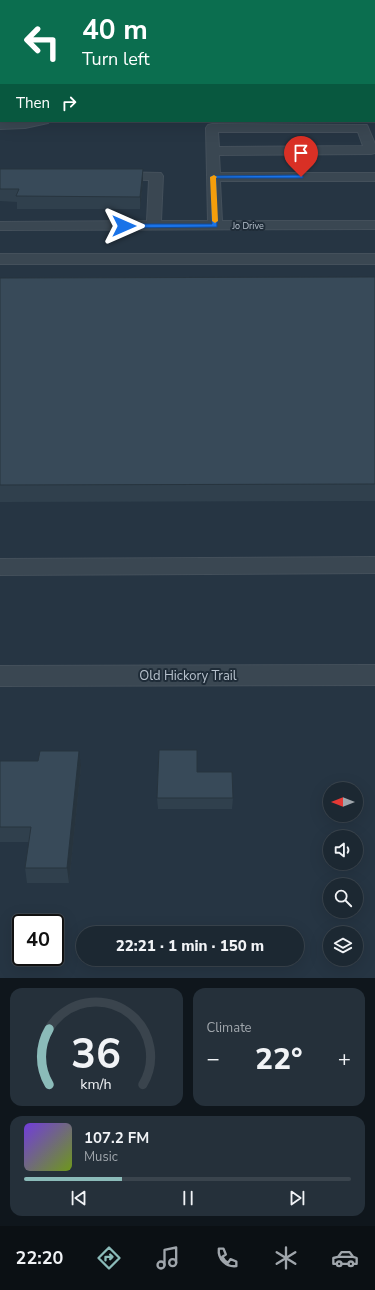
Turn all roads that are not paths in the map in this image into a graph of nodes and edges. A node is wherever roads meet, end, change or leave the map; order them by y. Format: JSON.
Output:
{"nodes":[{"id":1,"x":38,"y":122,"type":"edge"},
{"id":2,"x":0,"y":125,"type":"edge"},
{"id":3,"x":371,"y":138,"type":"edge"},
{"id":4,"x":212,"y":145,"type":"junction"},
{"id":5,"x":102,"y":176,"type":"edge"},
{"id":6,"x":375,"y":177,"type":"edge"},
{"id":7,"x":213,"y":183,"type":"junction"},
{"id":8,"x":375,"y":190,"type":"edge"},
{"id":9,"x":3,"y":220,"type":"edge"},
{"id":10,"x":154,"y":220,"type":"junction"},
{"id":11,"x":375,"y":225,"type":"edge"},
{"id":12,"x":215,"y":226,"type":"junction"},
{"id":13,"x":0,"y":259,"type":"edge"},
{"id":14,"x":375,"y":259,"type":"edge"},
{"id":15,"x":375,"y":565,"type":"edge"},
{"id":16,"x":0,"y":567,"type":"edge"},
{"id":17,"x":375,"y":675,"type":"edge"},
{"id":18,"x":0,"y":676,"type":"edge"}],
"edges":[{"from":1,"to":2,"type":"street"},
{"from":3,"to":4,"type":"street"},
{"from":3,"to":4,"type":"street"},
{"from":4,"to":7,"type":"street"},
{"from":5,"to":10,"type":"street"},
{"from":6,"to":7,"type":"street"},
{"from":7,"to":8,"type":"street"},
{"from":7,"to":12,"type":"street"},
{"from":9,"to":10,"type":"street","name":"Jo Drive"},
{"from":10,"to":12,"type":"street","name":"Jo Drive"},
{"from":11,"to":12,"type":"street","name":"Jo Drive"},
{"from":13,"to":14,"type":"street"},
{"from":15,"to":16,"type":"street"},
{"from":17,"to":18,"type":"street","name":"Old Hickory Trail"}]}
